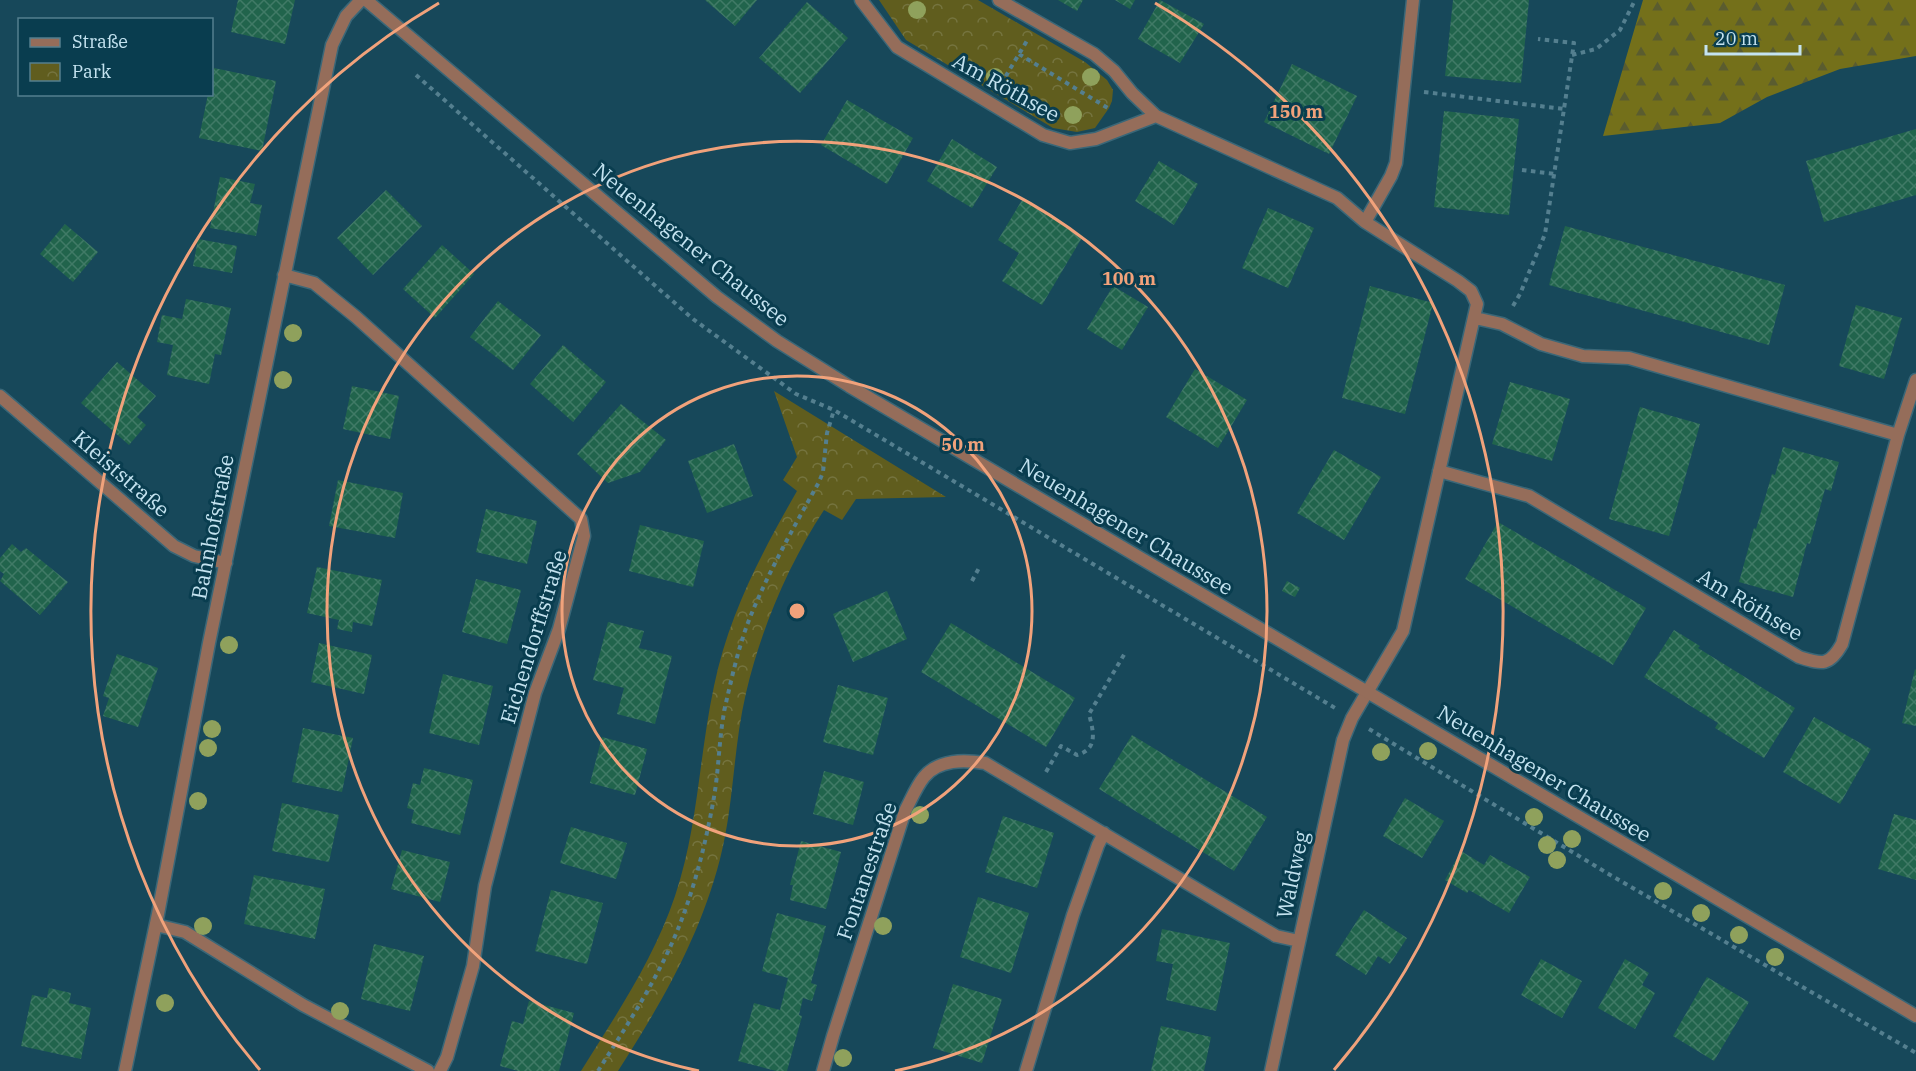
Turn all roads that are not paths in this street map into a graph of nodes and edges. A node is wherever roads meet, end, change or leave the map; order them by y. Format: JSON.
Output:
{"nodes":[{"id":1,"x":361,"y":0,"type":"edge"},
{"id":2,"x":366,"y":0,"type":"edge"},
{"id":3,"x":861,"y":0,"type":"edge"},
{"id":4,"x":999,"y":0,"type":"edge"},
{"id":5,"x":1413,"y":0,"type":"edge"},
{"id":6,"x":1156,"y":116,"type":"junction"},
{"id":7,"x":1365,"y":222,"type":"junction"},
{"id":8,"x":284,"y":275,"type":"junction"},
{"id":9,"x":1474,"y":318,"type":"junction"},
{"id":10,"x":1916,"y":380,"type":"edge"},
{"id":11,"x":0,"y":396,"type":"edge"},
{"id":12,"x":1898,"y":435,"type":"junction"},
{"id":13,"x":1439,"y":471,"type":"junction"},
{"id":14,"x":226,"y":563,"type":"junction"},
{"id":15,"x":1367,"y":692,"type":"junction"},
{"id":16,"x":1104,"y":833,"type":"junction"},
{"id":17,"x":156,"y":925,"type":"junction"},
{"id":18,"x":1299,"y":941,"type":"junction"},
{"id":19,"x":1916,"y":1016,"type":"edge"},
{"id":20,"x":125,"y":1071,"type":"edge"},
{"id":21,"x":428,"y":1071,"type":"edge"},
{"id":22,"x":440,"y":1071,"type":"edge"},
{"id":23,"x":823,"y":1071,"type":"edge"},
{"id":24,"x":1026,"y":1071,"type":"edge"},
{"id":25,"x":1271,"y":1071,"type":"edge"}],
"edges":[{"from":1,"to":8,"type":"street","name":"Bahnhofstraße"},
{"from":2,"to":15,"type":"street","name":"Neuenhagener Chaussee"},
{"from":3,"to":6,"type":"street","name":"Am Röthsee"},
{"from":4,"to":6,"type":"street"},
{"from":5,"to":7,"type":"street"},
{"from":6,"to":7,"type":"street"},
{"from":7,"to":9,"type":"street"},
{"from":8,"to":14,"type":"street","name":"Bahnhofstraße"},
{"from":8,"to":22,"type":"street","name":"Eichendorffstraße"},
{"from":9,"to":12,"type":"street"},
{"from":9,"to":13,"type":"street"},
{"from":10,"to":12,"type":"street","name":"Am Röthsee"},
{"from":11,"to":14,"type":"street","name":"Kleiststraße"},
{"from":12,"to":13,"type":"street","name":"Am Röthsee"},
{"from":13,"to":15,"type":"street"},
{"from":14,"to":17,"type":"street","name":"Bahnhofstraße"},
{"from":15,"to":18,"type":"street","name":"Waldweg"},
{"from":15,"to":19,"type":"street","name":"Neuenhagener Chaussee"},
{"from":16,"to":18,"type":"street","name":"Fontanestraße"},
{"from":16,"to":23,"type":"street","name":"Fontanestraße"},
{"from":16,"to":24,"type":"street"},
{"from":17,"to":20,"type":"street","name":"Bahnhofstraße"},
{"from":17,"to":21,"type":"street"},
{"from":18,"to":25,"type":"street","name":"Waldweg"}]}
